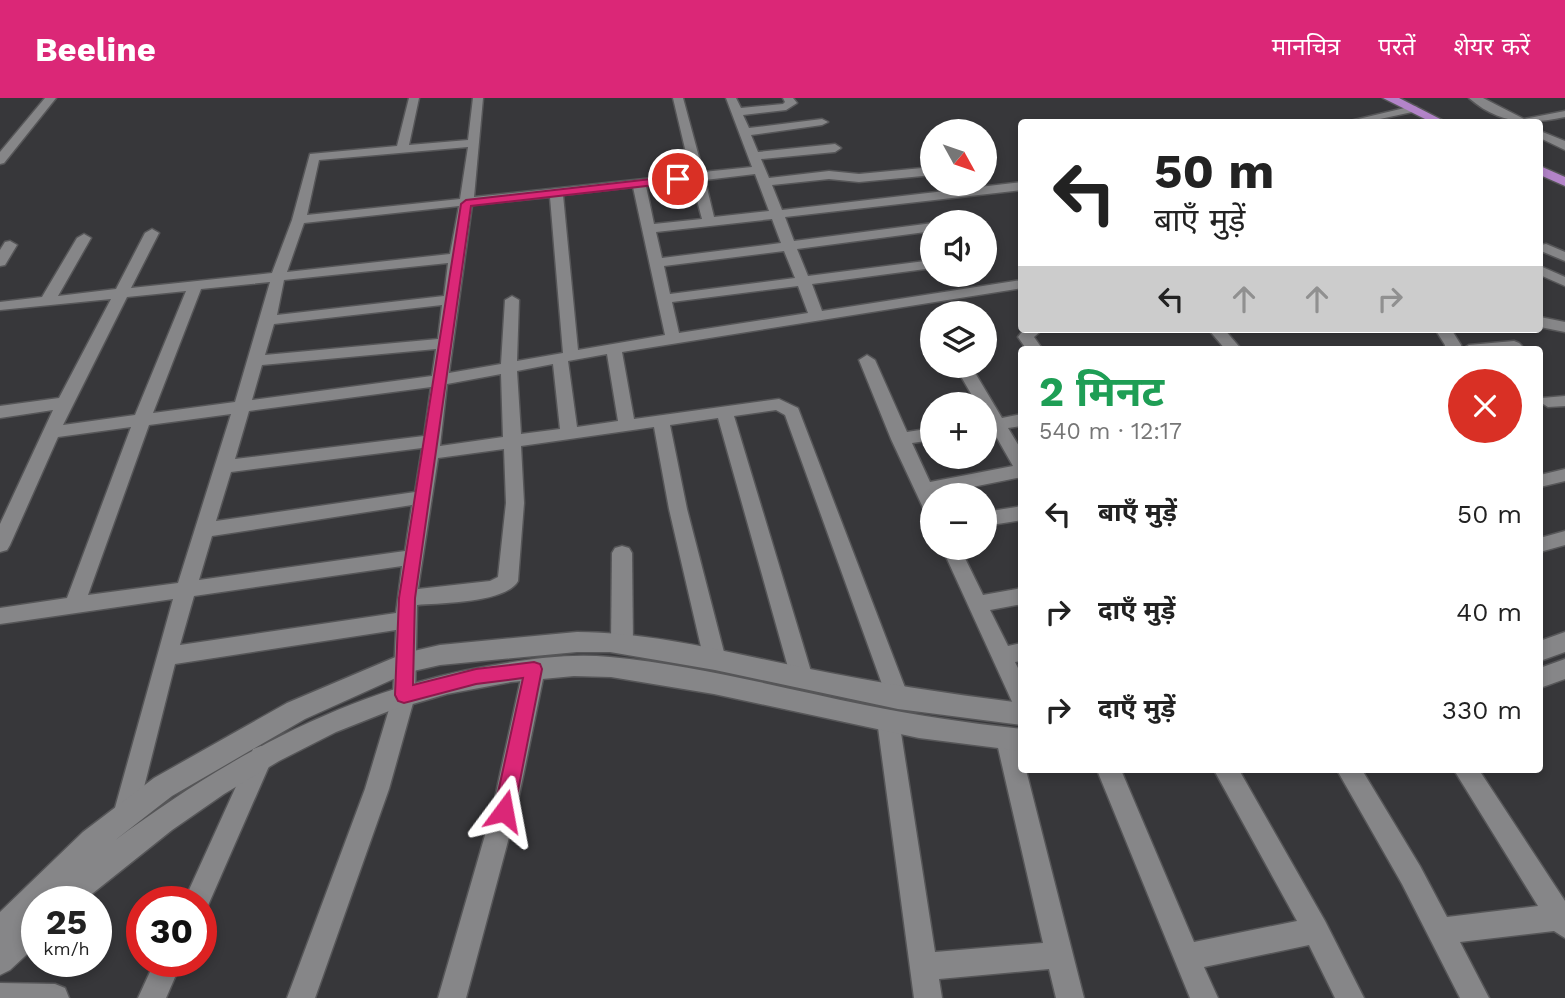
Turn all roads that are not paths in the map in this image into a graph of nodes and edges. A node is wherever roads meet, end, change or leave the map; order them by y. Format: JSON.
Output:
{"nodes":[{"id":1,"x":51,"y":98,"type":"edge"},
{"id":2,"x":414,"y":98,"type":"edge"},
{"id":3,"x":478,"y":98,"type":"edge"},
{"id":4,"x":678,"y":98,"type":"edge"},
{"id":5,"x":731,"y":98,"type":"edge"},
{"id":6,"x":788,"y":98,"type":"edge"},
{"id":7,"x":1389,"y":98,"type":"edge"},
{"id":8,"x":1474,"y":98,"type":"edge"},
{"id":9,"x":1413,"y":109,"type":"junction"},
{"id":10,"x":737,"y":112,"type":"junction"},
{"id":11,"x":1565,"y":114,"type":"edge"},
{"id":12,"x":1366,"y":119,"type":"edge"},
{"id":13,"x":1434,"y":119,"type":"edge"},
{"id":14,"x":1517,"y":119,"type":"edge"},
{"id":15,"x":1539,"y":119,"type":"edge"},
{"id":16,"x":822,"y":122,"type":"dead end"},
{"id":17,"x":746,"y":132,"type":"junction"},
{"id":18,"x":1543,"y":135,"type":"edge"},
{"id":19,"x":473,"y":143,"type":"junction"},
{"id":20,"x":1565,"y":146,"type":"edge"},
{"id":21,"x":835,"y":148,"type":"dead end"},
{"id":22,"x":402,"y":149,"type":"junction"},
{"id":23,"x":754,"y":156,"type":"junction"},
{"id":24,"x":0,"y":160,"type":"edge"},
{"id":25,"x":920,"y":172,"type":"edge"},
{"id":26,"x":1543,"y":172,"type":"edge"},
{"id":27,"x":762,"y":176,"type":"junction"},
{"id":28,"x":697,"y":177,"type":"junction"},
{"id":29,"x":1565,"y":183,"type":"edge"},
{"id":30,"x":639,"y":184,"type":"junction"},
{"id":31,"x":1018,"y":186,"type":"edge"},
{"id":32,"x":998,"y":187,"type":"edge"},
{"id":33,"x":556,"y":193,"type":"junction"},
{"id":34,"x":920,"y":195,"type":"edge"},
{"id":35,"x":466,"y":204,"type":"junction"},
{"id":36,"x":775,"y":213,"type":"junction"},
{"id":37,"x":299,"y":220,"type":"junction"},
{"id":38,"x":709,"y":222,"type":"junction"},
{"id":39,"x":649,"y":229,"type":"junction"},
{"id":40,"x":920,"y":229,"type":"edge"},
{"id":41,"x":152,"y":233,"type":"dead end"},
{"id":42,"x":85,"y":238,"type":"dead end"},
{"id":43,"x":10,"y":245,"type":"dead end"},
{"id":44,"x":788,"y":247,"type":"junction"},
{"id":45,"x":1546,"y":248,"type":"dead end"},
{"id":46,"x":1565,"y":257,"type":"edge"},
{"id":47,"x":456,"y":258,"type":"junction"},
{"id":48,"x":0,"y":262,"type":"edge"},
{"id":49,"x":657,"y":263,"type":"junction"},
{"id":50,"x":920,"y":266,"type":"edge"},
{"id":51,"x":1543,"y":271,"type":"edge"},
{"id":52,"x":278,"y":277,"type":"junction"},
{"id":53,"x":803,"y":282,"type":"junction"},
{"id":54,"x":1565,"y":282,"type":"edge"},
{"id":55,"x":195,"y":286,"type":"junction"},
{"id":56,"x":1018,"y":286,"type":"edge"},
{"id":57,"x":121,"y":294,"type":"junction"},
{"id":58,"x":665,"y":299,"type":"junction"},
{"id":59,"x":451,"y":300,"type":"junction"},
{"id":60,"x":512,"y":300,"type":"dead end"},
{"id":61,"x":47,"y":301,"type":"junction"},
{"id":62,"x":924,"y":301,"type":"edge"},
{"id":63,"x":920,"y":302,"type":"edge"},
{"id":64,"x":0,"y":306,"type":"edge"},
{"id":65,"x":817,"y":316,"type":"junction"},
{"id":66,"x":268,"y":320,"type":"junction"},
{"id":67,"x":1543,"y":323,"type":"edge"},
{"id":68,"x":1565,"y":327,"type":"edge"},
{"id":69,"x":673,"y":339,"type":"junction"},
{"id":70,"x":444,"y":343,"type":"junction"},
{"id":71,"x":614,"y":348,"type":"junction"},
{"id":72,"x":565,"y":357,"type":"junction"},
{"id":73,"x":867,"y":360,"type":"dead end"},
{"id":74,"x":255,"y":361,"type":"junction"},
{"id":75,"x":509,"y":366,"type":"junction"},
{"id":76,"x":441,"y":380,"type":"junction"},
{"id":77,"x":65,"y":403,"type":"junction"},
{"id":78,"x":240,"y":407,"type":"junction"},
{"id":79,"x":724,"y":410,"type":"junction"},
{"id":80,"x":0,"y":412,"type":"edge"},
{"id":81,"x":142,"y":420,"type":"junction"},
{"id":82,"x":661,"y":420,"type":"junction"},
{"id":83,"x":1018,"y":420,"type":"edge"},
{"id":84,"x":627,"y":425,"type":"junction"},
{"id":85,"x":997,"y":425,"type":"edge"},
{"id":86,"x":54,"y":432,"type":"junction"},
{"id":87,"x":569,"y":433,"type":"junction"},
{"id":88,"x":997,"y":434,"type":"edge"},
{"id":89,"x":920,"y":436,"type":"edge"},
{"id":90,"x":900,"y":439,"type":"junction"},
{"id":91,"x":512,"y":441,"type":"junction"},
{"id":92,"x":431,"y":447,"type":"junction"},
{"id":93,"x":1018,"y":463,"type":"edge"},
{"id":94,"x":225,"y":466,"type":"junction"},
{"id":95,"x":1018,"y":469,"type":"edge"},
{"id":96,"x":1565,"y":475,"type":"edge"},
{"id":97,"x":1543,"y":480,"type":"edge"},
{"id":98,"x":921,"y":483,"type":"edge"},
{"id":99,"x":955,"y":483,"type":"edge"},
{"id":100,"x":423,"y":497,"type":"junction"},
{"id":101,"x":1018,"y":514,"type":"edge"},
{"id":102,"x":997,"y":517,"type":"edge"},
{"id":103,"x":205,"y":530,"type":"junction"},
{"id":104,"x":1565,"y":538,"type":"edge"},
{"id":105,"x":1543,"y":544,"type":"edge"},
{"id":106,"x":0,"y":545,"type":"edge"},
{"id":107,"x":622,"y":553,"type":"dead end"},
{"id":108,"x":413,"y":557,"type":"junction"},
{"id":109,"x":957,"y":560,"type":"edge"},
{"id":110,"x":186,"y":590,"type":"junction"},
{"id":111,"x":1018,"y":597,"type":"edge"},
{"id":112,"x":407,"y":598,"type":"junction"},
{"id":113,"x":977,"y":604,"type":"junction"},
{"id":114,"x":74,"y":606,"type":"junction"},
{"id":115,"x":0,"y":616,"type":"edge"},
{"id":116,"x":406,"y":620,"type":"junction"},
{"id":117,"x":622,"y":644,"type":"junction"},
{"id":118,"x":1012,"y":654,"type":"edge"},
{"id":119,"x":166,"y":656,"type":"junction"},
{"id":120,"x":715,"y":660,"type":"junction"},
{"id":121,"x":534,"y":669,"type":"junction"},
{"id":122,"x":1565,"y":669,"type":"edge"},
{"id":123,"x":1543,"y":677,"type":"edge"},
{"id":124,"x":404,"y":678,"type":"junction"},
{"id":125,"x":802,"y":678,"type":"junction"},
{"id":126,"x":1018,"y":681,"type":"edge"},
{"id":127,"x":893,"y":709,"type":"junction"},
{"id":128,"x":1018,"y":714,"type":"edge"},
{"id":129,"x":1014,"y":739,"type":"edge"},
{"id":130,"x":261,"y":757,"type":"junction"},
{"id":131,"x":1018,"y":759,"type":"edge"},
{"id":132,"x":1021,"y":773,"type":"edge"},
{"id":133,"x":1110,"y":773,"type":"edge"},
{"id":134,"x":1228,"y":773,"type":"edge"},
{"id":135,"x":1351,"y":773,"type":"edge"},
{"id":136,"x":1468,"y":773,"type":"edge"},
{"id":137,"x":125,"y":815,"type":"junction"},
{"id":138,"x":79,"y":886,"type":"edge"},
{"id":139,"x":204,"y":886,"type":"edge"},
{"id":140,"x":1562,"y":921,"type":"edge"},
{"id":141,"x":1316,"y":930,"type":"junction"},
{"id":142,"x":1439,"y":931,"type":"junction"},
{"id":143,"x":0,"y":932,"type":"edge"},
{"id":144,"x":21,"y":940,"type":"edge"},
{"id":145,"x":1058,"y":955,"type":"junction"},
{"id":146,"x":1186,"y":957,"type":"junction"},
{"id":147,"x":0,"y":960,"type":"edge"},
{"id":148,"x":923,"y":967,"type":"junction"},
{"id":149,"x":162,"y":977,"type":"edge"},
{"id":150,"x":0,"y":997,"type":"edge"},
{"id":151,"x":55,"y":998,"type":"edge"},
{"id":152,"x":152,"y":998,"type":"edge"},
{"id":153,"x":301,"y":998,"type":"edge"},
{"id":154,"x":453,"y":998,"type":"edge"},
{"id":155,"x":928,"y":998,"type":"edge"},
{"id":156,"x":1070,"y":998,"type":"edge"},
{"id":157,"x":1204,"y":998,"type":"edge"},
{"id":158,"x":1350,"y":998,"type":"edge"},
{"id":159,"x":1475,"y":998,"type":"edge"}],
"edges":[{"from":1,"to":24,"type":"street"},
{"from":2,"to":22,"type":"street"},
{"from":3,"to":19,"type":"street"},
{"from":4,"to":28,"type":"street"},
{"from":5,"to":10,"type":"street"},
{"from":6,"to":10,"type":"street"},
{"from":7,"to":9,"type":"main road"},
{"from":8,"to":14,"type":"street"},
{"from":9,"to":12,"type":"street"},
{"from":9,"to":13,"type":"main road"},
{"from":10,"to":17,"type":"street"},
{"from":11,"to":15,"type":"street"},
{"from":16,"to":17,"type":"street"},
{"from":17,"to":23,"type":"street"},
{"from":18,"to":20,"type":"street"},
{"from":19,"to":22,"type":"street"},
{"from":19,"to":35,"type":"street"},
{"from":21,"to":23,"type":"street"},
{"from":22,"to":37,"type":"street"},
{"from":23,"to":27,"type":"street"},
{"from":25,"to":27,"type":"street"},
{"from":26,"to":29,"type":"main road"},
{"from":27,"to":28,"type":"street"},
{"from":27,"to":36,"type":"street"},
{"from":28,"to":30,"type":"street"},
{"from":28,"to":38,"type":"street"},
{"from":30,"to":33,"type":"street"},
{"from":30,"to":39,"type":"street"},
{"from":31,"to":32,"type":"street"},
{"from":33,"to":35,"type":"street"},
{"from":33,"to":72,"type":"street"},
{"from":34,"to":36,"type":"street"},
{"from":35,"to":37,"type":"street"},
{"from":35,"to":47,"type":"street"},
{"from":36,"to":38,"type":"street"},
{"from":36,"to":44,"type":"street"},
{"from":37,"to":52,"type":"street"},
{"from":38,"to":39,"type":"street"},
{"from":39,"to":49,"type":"street"},
{"from":40,"to":44,"type":"street"},
{"from":41,"to":57,"type":"street"},
{"from":42,"to":61,"type":"street"},
{"from":43,"to":48,"type":"street"},
{"from":44,"to":49,"type":"street"},
{"from":44,"to":53,"type":"street"},
{"from":45,"to":46,"type":"street"},
{"from":47,"to":52,"type":"street"},
{"from":47,"to":59,"type":"street"},
{"from":49,"to":58,"type":"street"},
{"from":50,"to":53,"type":"street"},
{"from":51,"to":54,"type":"street"},
{"from":52,"to":55,"type":"street"},
{"from":52,"to":66,"type":"street"},
{"from":53,"to":58,"type":"street"},
{"from":53,"to":65,"type":"street"},
{"from":55,"to":57,"type":"street"},
{"from":55,"to":81,"type":"street"},
{"from":56,"to":62,"type":"street"},
{"from":57,"to":61,"type":"street"},
{"from":57,"to":77,"type":"street"},
{"from":58,"to":69,"type":"street"},
{"from":59,"to":66,"type":"street"},
{"from":59,"to":70,"type":"street"},
{"from":60,"to":75,"type":"street"},
{"from":61,"to":64,"type":"street"},
{"from":63,"to":65,"type":"street"},
{"from":65,"to":69,"type":"street"},
{"from":66,"to":74,"type":"street"},
{"from":67,"to":68,"type":"street"},
{"from":69,"to":71,"type":"street"},
{"from":70,"to":74,"type":"street"},
{"from":70,"to":76,"type":"street"},
{"from":71,"to":72,"type":"street"},
{"from":71,"to":84,"type":"street"},
{"from":72,"to":75,"type":"street"},
{"from":72,"to":87,"type":"street"},
{"from":73,"to":90,"type":"street"},
{"from":74,"to":78,"type":"street"},
{"from":75,"to":76,"type":"street"},
{"from":75,"to":91,"type":"street"},
{"from":76,"to":78,"type":"street"},
{"from":76,"to":92,"type":"street"},
{"from":77,"to":80,"type":"street"},
{"from":77,"to":86,"type":"street"},
{"from":78,"to":81,"type":"street"},
{"from":78,"to":94,"type":"street"},
{"from":79,"to":82,"type":"street"},
{"from":79,"to":125,"type":"street"},
{"from":79,"to":127,"type":"street"},
{"from":81,"to":86,"type":"street"},
{"from":81,"to":114,"type":"street"},
{"from":82,"to":84,"type":"street"},
{"from":82,"to":120,"type":"street"},
{"from":83,"to":85,"type":"street"},
{"from":84,"to":87,"type":"street"},
{"from":86,"to":106,"type":"street"},
{"from":87,"to":91,"type":"street"},
{"from":88,"to":93,"type":"street"},
{"from":89,"to":90,"type":"street"},
{"from":90,"to":98,"type":"street"},
{"from":91,"to":92,"type":"street"},
{"from":91,"to":112,"type":"street"},
{"from":92,"to":94,"type":"street"},
{"from":92,"to":100,"type":"street"},
{"from":94,"to":103,"type":"street"},
{"from":95,"to":99,"type":"street"},
{"from":96,"to":97,"type":"street"},
{"from":100,"to":103,"type":"street"},
{"from":100,"to":108,"type":"street"},
{"from":101,"to":102,"type":"street"},
{"from":103,"to":110,"type":"street"},
{"from":104,"to":105,"type":"street"},
{"from":107,"to":117,"type":"street"},
{"from":108,"to":110,"type":"street"},
{"from":108,"to":112,"type":"street"},
{"from":109,"to":113,"type":"street"},
{"from":110,"to":114,"type":"street"},
{"from":110,"to":119,"type":"street"},
{"from":111,"to":113,"type":"street"},
{"from":112,"to":116,"type":"street"},
{"from":113,"to":118,"type":"street"},
{"from":114,"to":115,"type":"street"},
{"from":116,"to":119,"type":"street"},
{"from":116,"to":124,"type":"street"},
{"from":117,"to":120,"type":"street"},
{"from":117,"to":124,"type":"street"},
{"from":118,"to":126,"type":"street"},
{"from":119,"to":137,"type":"street"},
{"from":120,"to":125,"type":"street"},
{"from":121,"to":124,"type":"street"},
{"from":121,"to":127,"type":"street"},
{"from":121,"to":154,"type":"street"},
{"from":122,"to":123,"type":"street"},
{"from":124,"to":130,"type":"street"},
{"from":124,"to":137,"type":"street"},
{"from":124,"to":153,"type":"street"},
{"from":125,"to":127,"type":"street"},
{"from":127,"to":128,"type":"street"},
{"from":127,"to":129,"type":"street"},
{"from":127,"to":148,"type":"street"},
{"from":129,"to":131,"type":"street"},
{"from":130,"to":138,"type":"street"},
{"from":130,"to":139,"type":"street"},
{"from":132,"to":145,"type":"street"},
{"from":133,"to":146,"type":"street"},
{"from":134,"to":141,"type":"street"},
{"from":135,"to":142,"type":"street"},
{"from":136,"to":140,"type":"street"},
{"from":137,"to":143,"type":"street"},
{"from":140,"to":142,"type":"street"},
{"from":141,"to":146,"type":"street"},
{"from":141,"to":158,"type":"street"},
{"from":142,"to":159,"type":"street"},
{"from":144,"to":147,"type":"street"},
{"from":145,"to":148,"type":"street"},
{"from":145,"to":156,"type":"street"},
{"from":146,"to":157,"type":"street"},
{"from":148,"to":155,"type":"street"},
{"from":149,"to":152,"type":"street"},
{"from":150,"to":151,"type":"street"}]}
